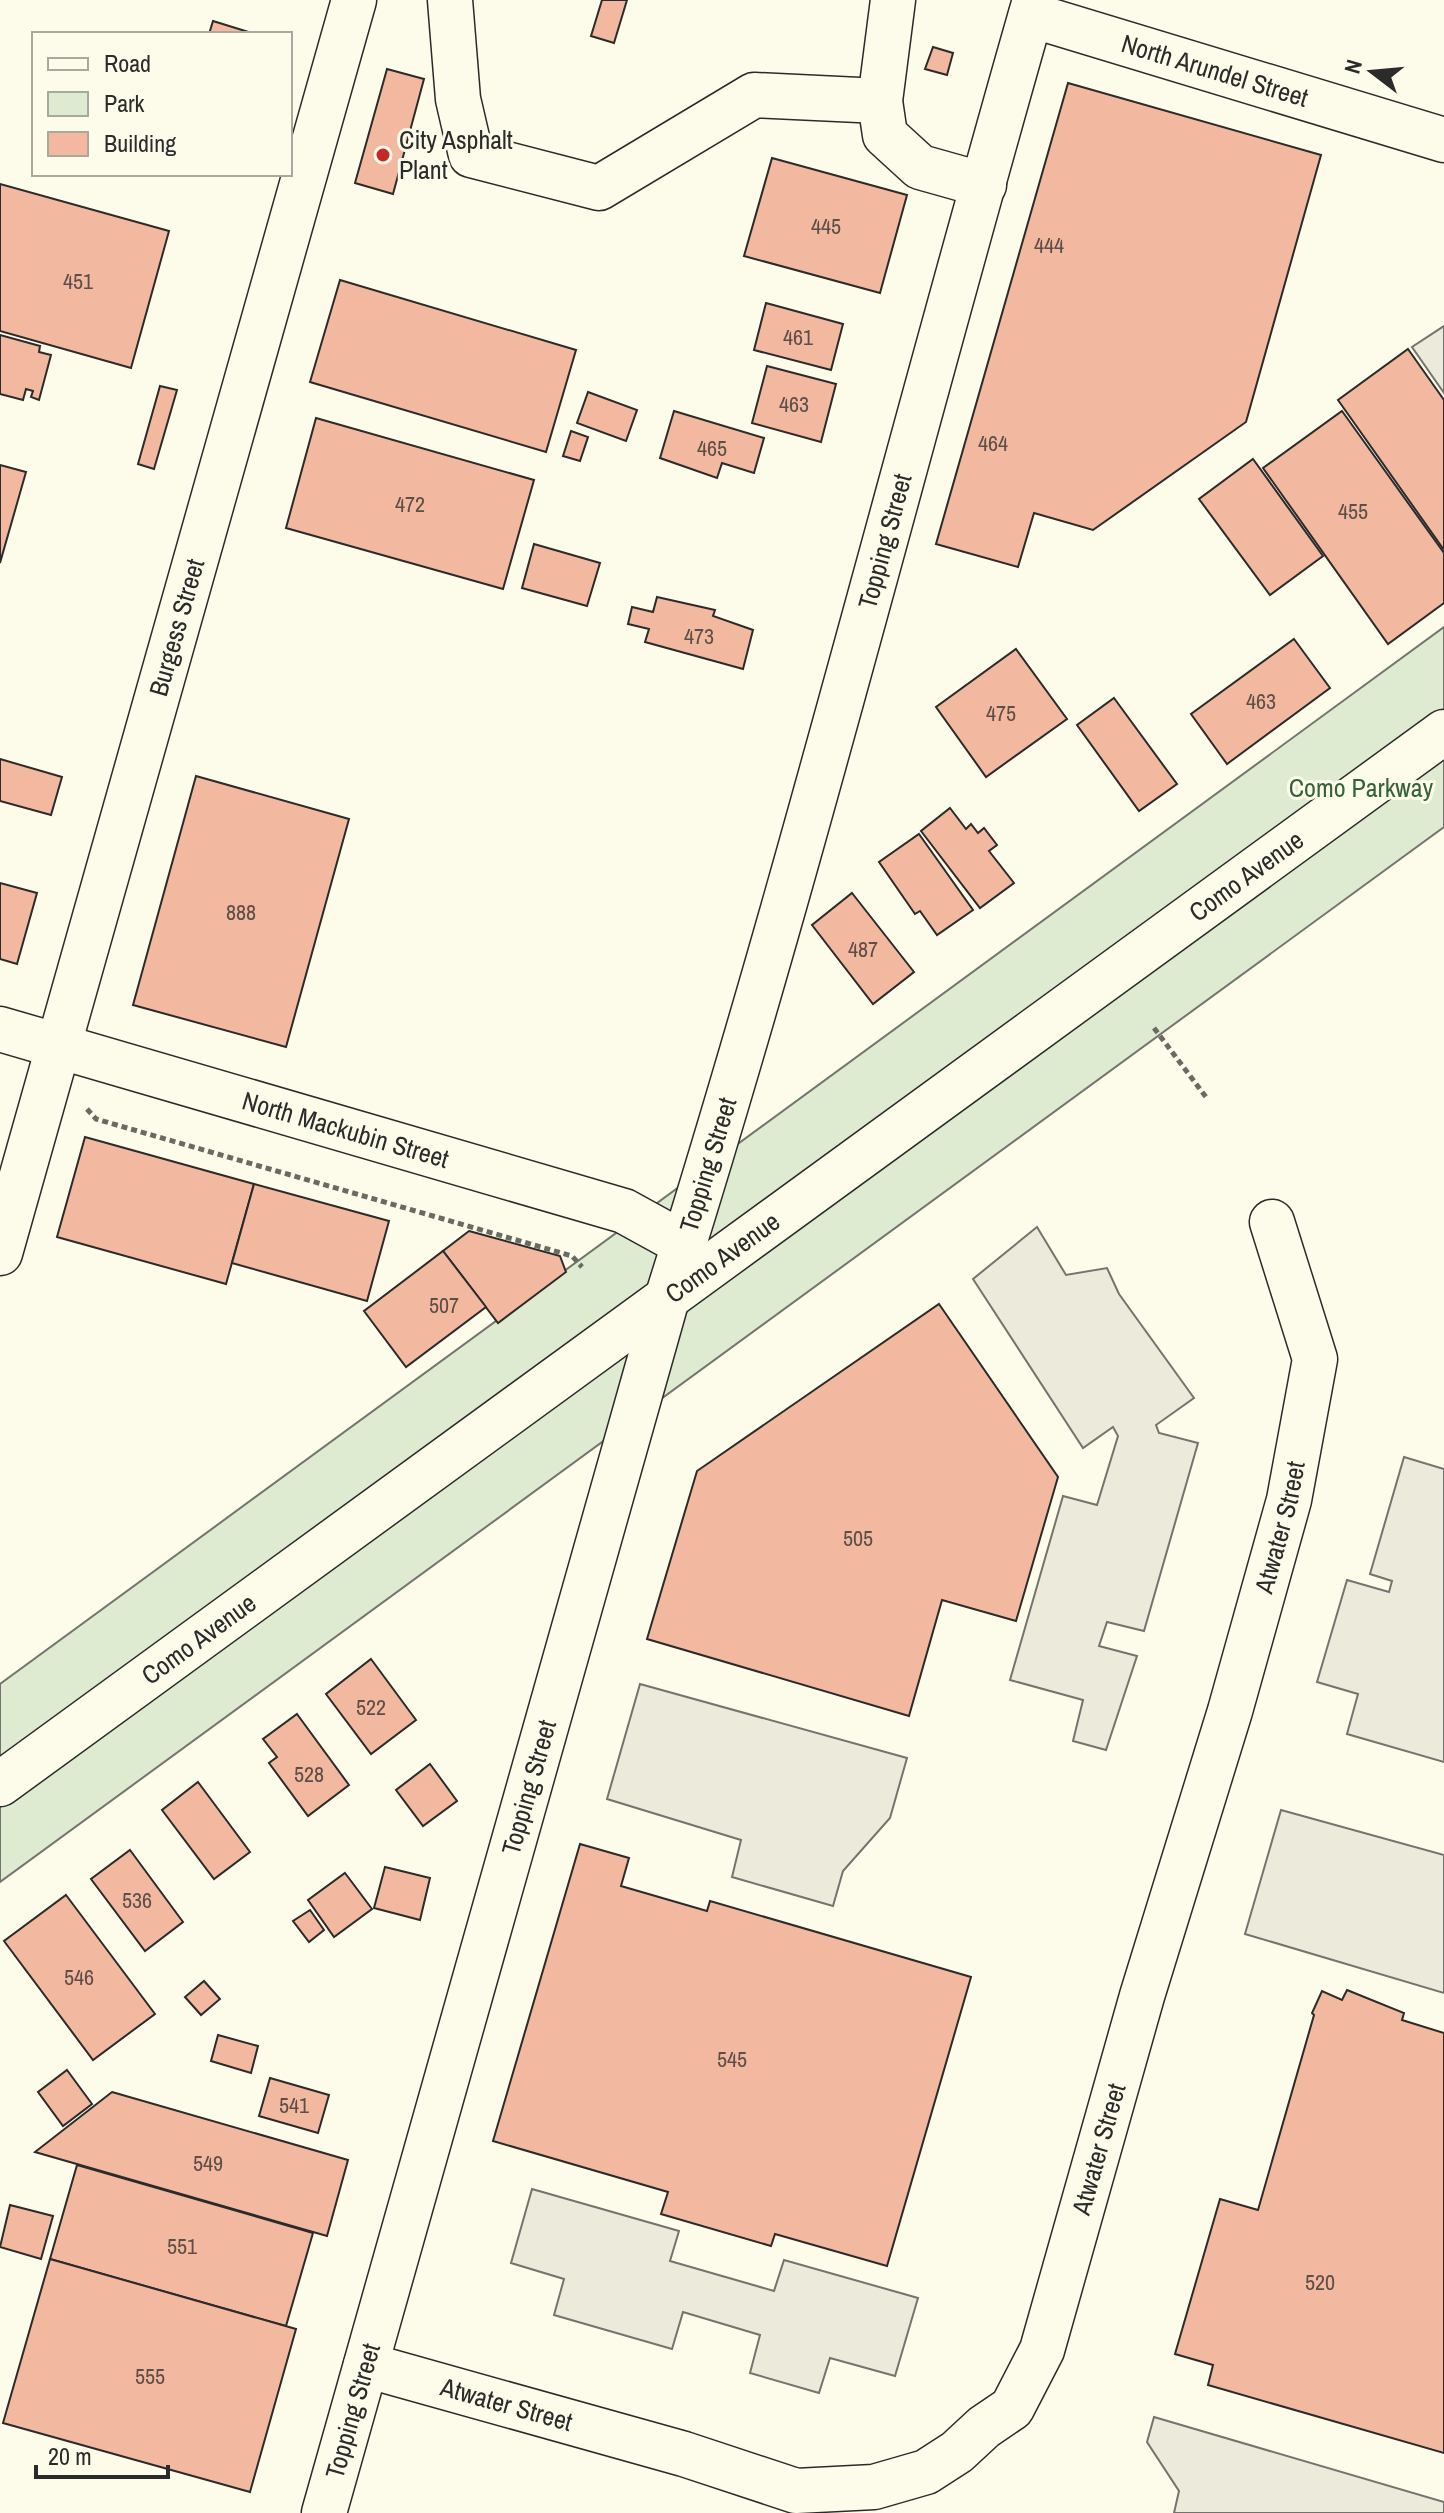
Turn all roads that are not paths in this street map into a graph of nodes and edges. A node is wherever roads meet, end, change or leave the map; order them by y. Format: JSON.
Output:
{"nodes":[{"id":1,"x":354,"y":0,"type":"edge"},
{"id":2,"x":450,"y":0,"type":"edge"},
{"id":3,"x":893,"y":0,"type":"edge"},
{"id":4,"x":1033,"y":7,"type":"edge"},
{"id":5,"x":880,"y":101,"type":"junction"},
{"id":6,"x":1444,"y":140,"type":"edge"},
{"id":7,"x":984,"y":185,"type":"junction"},
{"id":8,"x":1444,"y":732,"type":"edge"},
{"id":9,"x":0,"y":1029,"type":"edge"},
{"id":10,"x":58,"y":1046,"type":"junction"},
{"id":11,"x":1272,"y":1222,"type":"dead end"},
{"id":12,"x":684,"y":1244,"type":"junction"},
{"id":13,"x":0,"y":1253,"type":"edge"},
{"id":14,"x":668,"y":1295,"type":"junction"},
{"id":15,"x":0,"y":1784,"type":"edge"},
{"id":16,"x":366,"y":2365,"type":"junction"},
{"id":17,"x":324,"y":2513,"type":"edge"}],
"edges":[{"from":1,"to":10,"type":"street","name":"Burgess Street"},
{"from":2,"to":5,"type":"street"},
{"from":3,"to":5,"type":"street"},
{"from":4,"to":6,"type":"street","name":"North Arundel Street"},
{"from":4,"to":7,"type":"street","name":"Topping Street"},
{"from":5,"to":7,"type":"street"},
{"from":7,"to":12,"type":"street","name":"Topping Street"},
{"from":8,"to":14,"type":"street","name":"Como Avenue"},
{"from":9,"to":10,"type":"street","name":"North Mackubin Street"},
{"from":10,"to":12,"type":"street","name":"North Mackubin Street"},
{"from":10,"to":13,"type":"street","name":"Burgess Street"},
{"from":11,"to":16,"type":"street","name":"Atwater Street"},
{"from":12,"to":14,"type":"street","name":"Topping Street"},
{"from":14,"to":15,"type":"street","name":"Como Avenue"},
{"from":14,"to":16,"type":"street","name":"Topping Street"},
{"from":16,"to":17,"type":"street","name":"Topping Street"}]}
